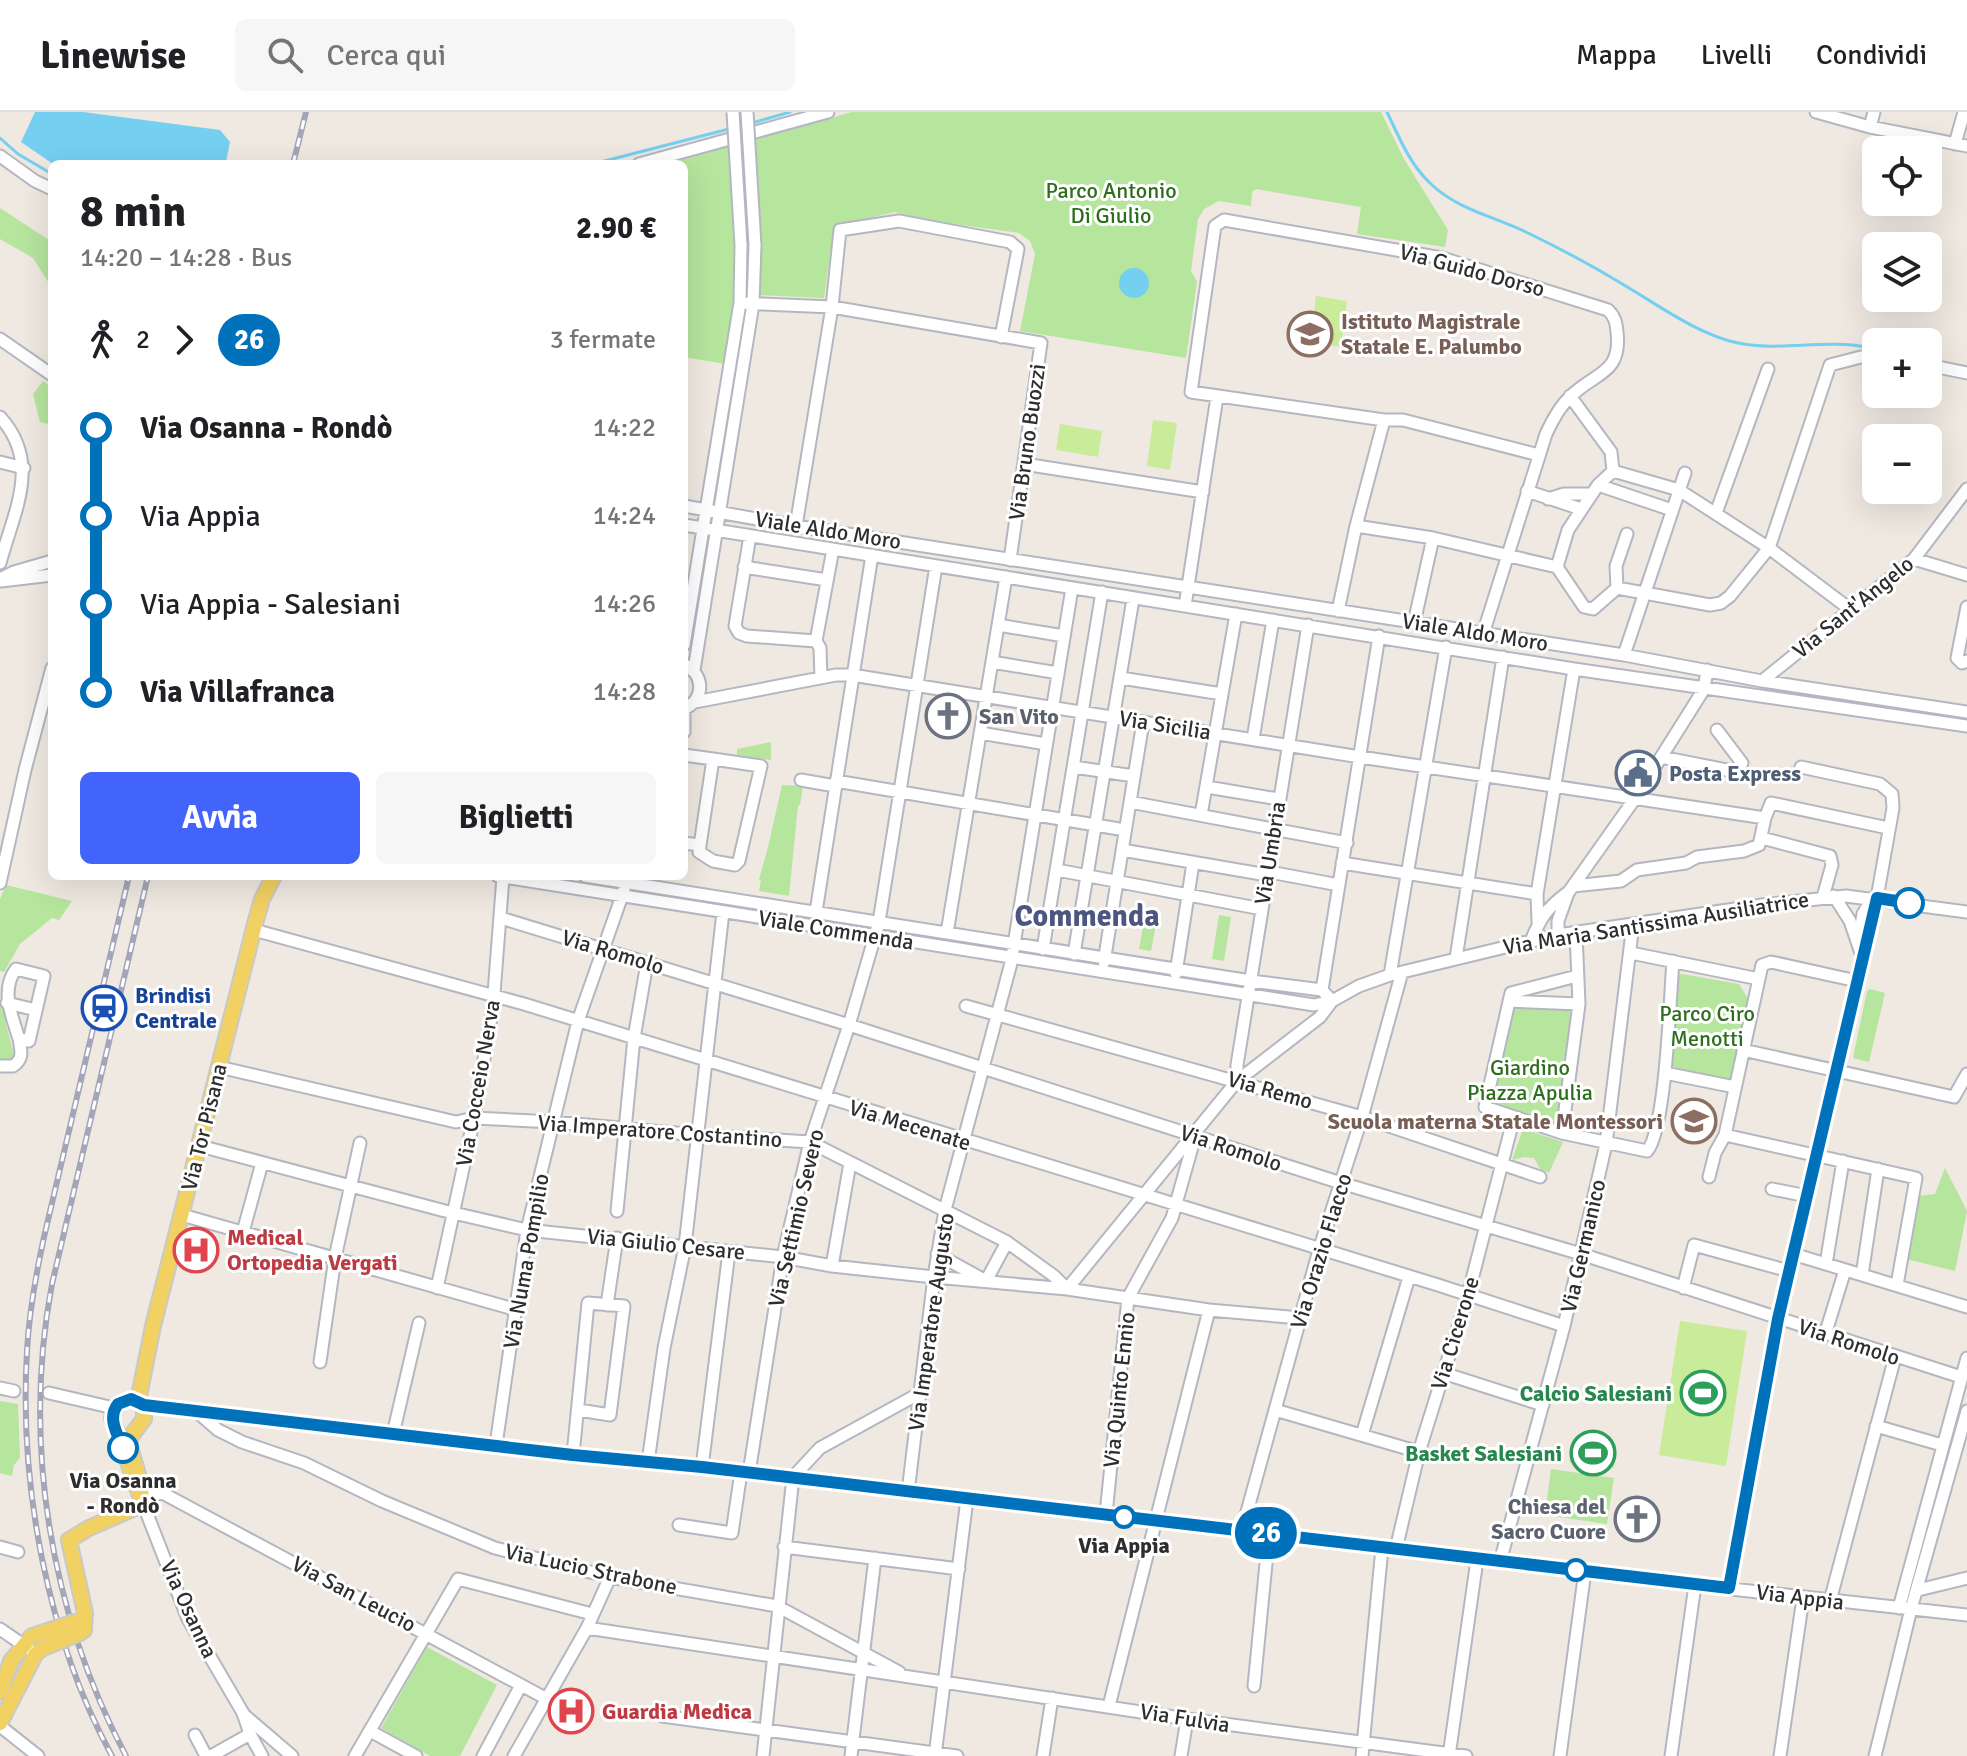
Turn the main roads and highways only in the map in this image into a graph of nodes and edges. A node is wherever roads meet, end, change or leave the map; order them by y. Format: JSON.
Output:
{"nodes":[{"id":1,"x":261,"y":880,"type":"edge"},
{"id":2,"x":272,"y":880,"type":"edge"},
{"id":3,"x":262,"y":899,"type":"junction"},
{"id":4,"x":141,"y":1403,"type":"junction"},
{"id":5,"x":142,"y":1501,"type":"junction"},
{"id":6,"x":81,"y":1624,"type":"junction"},
{"id":7,"x":35,"y":1656,"type":"junction"},
{"id":8,"x":13,"y":1657,"type":"junction"},
{"id":9,"x":0,"y":1692,"type":"edge"},
{"id":10,"x":0,"y":1724,"type":"edge"}],
"edges":[{"from":1,"to":3,"type":"main road","name":"Via Tor Pisana"},
{"from":2,"to":3,"type":"main road","name":"Via Tor Pisana"},
{"from":3,"to":4,"type":"main road","name":"Via Tor Pisana"},
{"from":4,"to":5,"type":"main road","name":"Via Osanna"},
{"from":4,"to":5,"type":"main road","name":"Via Osanna"},
{"from":5,"to":6,"type":"main road"},
{"from":6,"to":7,"type":"main road","bridge":true},
{"from":6,"to":8,"type":"main road","bridge":true},
{"from":7,"to":8,"type":"main road"},
{"from":7,"to":10,"type":"main road"},
{"from":8,"to":9,"type":"main road"}]}
